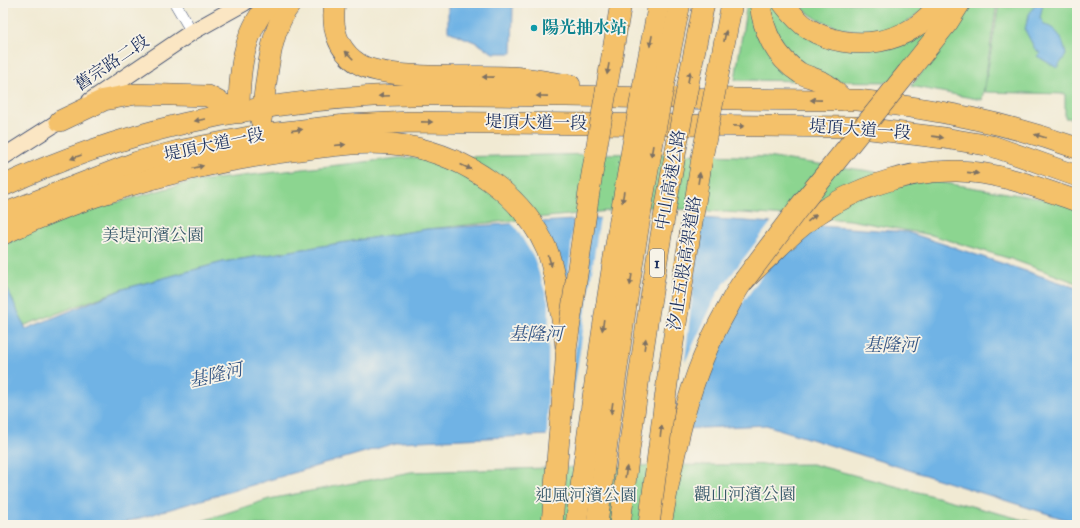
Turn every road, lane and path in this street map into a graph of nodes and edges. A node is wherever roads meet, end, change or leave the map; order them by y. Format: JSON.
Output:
{"nodes":[{"id":1,"x":175,"y":3,"type":"edge"},
{"id":2,"x":244,"y":3,"type":"edge"},
{"id":3,"x":269,"y":3,"type":"edge"},
{"id":4,"x":291,"y":3,"type":"edge"},
{"id":5,"x":334,"y":3,"type":"edge"},
{"id":6,"x":620,"y":3,"type":"edge"},
{"id":7,"x":658,"y":3,"type":"edge"},
{"id":8,"x":680,"y":3,"type":"edge"},
{"id":9,"x":704,"y":3,"type":"edge"},
{"id":10,"x":732,"y":3,"type":"edge"},
{"id":11,"x":760,"y":3,"type":"edge"},
{"id":12,"x":783,"y":3,"type":"edge"},
{"id":13,"x":939,"y":3,"type":"edge"},
{"id":14,"x":960,"y":3,"type":"edge"},
{"id":15,"x":192,"y":32,"type":"junction"},
{"id":16,"x":651,"y":98,"type":"junction"},
{"id":17,"x":844,"y":100,"type":"junction"},
{"id":18,"x":263,"y":108,"type":"junction"},
{"id":19,"x":239,"y":113,"type":"junction"},
{"id":20,"x":60,"y":121,"type":"junction"},
{"id":21,"x":258,"y":134,"type":"junction"},
{"id":22,"x":1077,"y":148,"type":"edge"},
{"id":23,"x":3,"y":157,"type":"edge"},
{"id":24,"x":1077,"y":176,"type":"edge"},
{"id":25,"x":3,"y":186,"type":"edge"},
{"id":26,"x":1077,"y":201,"type":"edge"},
{"id":27,"x":3,"y":214,"type":"edge"},
{"id":28,"x":3,"y":234,"type":"edge"},
{"id":29,"x":742,"y":283,"type":"junction"},
{"id":30,"x":566,"y":350,"type":"junction"},
{"id":31,"x":552,"y":525,"type":"edge"},
{"id":32,"x":576,"y":525,"type":"edge"},
{"id":33,"x":597,"y":525,"type":"edge"},
{"id":34,"x":620,"y":525,"type":"edge"},
{"id":35,"x":649,"y":525,"type":"edge"},
{"id":36,"x":661,"y":525,"type":"edge"}],
"edges":[{"from":1,"to":15,"type":"street"},
{"from":2,"to":15,"type":"main road","name":"舊宗路二段"},
{"from":3,"to":19,"type":"highway"},
{"from":4,"to":18,"type":"highway"},
{"from":16,"to":5,"type":"highway","one_way":true},
{"from":6,"to":30,"type":"highway","one_way":true,"bridge":true},
{"from":7,"to":32,"type":"highway","one_way":true,"bridge":true},
{"from":8,"to":33,"type":"highway","name":"中山高速公路","number":"1","one_way":true,"bridge":true},
{"from":34,"to":9,"type":"highway","name":"中山高速公路","number":"1","one_way":true,"bridge":true},
{"from":35,"to":10,"type":"highway","name":"汐止五股高架道路","number":"1","one_way":true,"bridge":true},
{"from":11,"to":17,"type":"highway"},
{"from":12,"to":13,"type":"highway"},
{"from":14,"to":29,"type":"highway","bridge":true},
{"from":15,"to":20,"type":"main road","name":"舊宗路二段"},
{"from":17,"to":16,"type":"highway","name":"堤頂大道一段","one_way":true},
{"from":16,"to":18,"type":"highway","name":"堤頂大道一段","one_way":true},
{"from":22,"to":17,"type":"highway","name":"堤頂大道一段","one_way":true},
{"from":18,"to":19,"type":"highway","name":"堤頂大道一段"},
{"from":18,"to":21,"type":"highway"},
{"from":19,"to":20,"type":"highway"},
{"from":19,"to":25,"type":"highway","name":"堤頂大道一段","one_way":true},
{"from":20,"to":23,"type":"main road","name":"舊宗路二段"},
{"from":21,"to":24,"type":"highway","name":"堤頂大道一段","one_way":true},
{"from":21,"to":27,"type":"highway","name":"堤頂大道一段"},
{"from":29,"to":26,"type":"highway","one_way":true,"bridge":true},
{"from":28,"to":30,"type":"highway","one_way":true,"bridge":true},
{"from":29,"to":36,"type":"highway"},
{"from":30,"to":31,"type":"highway"}]}
